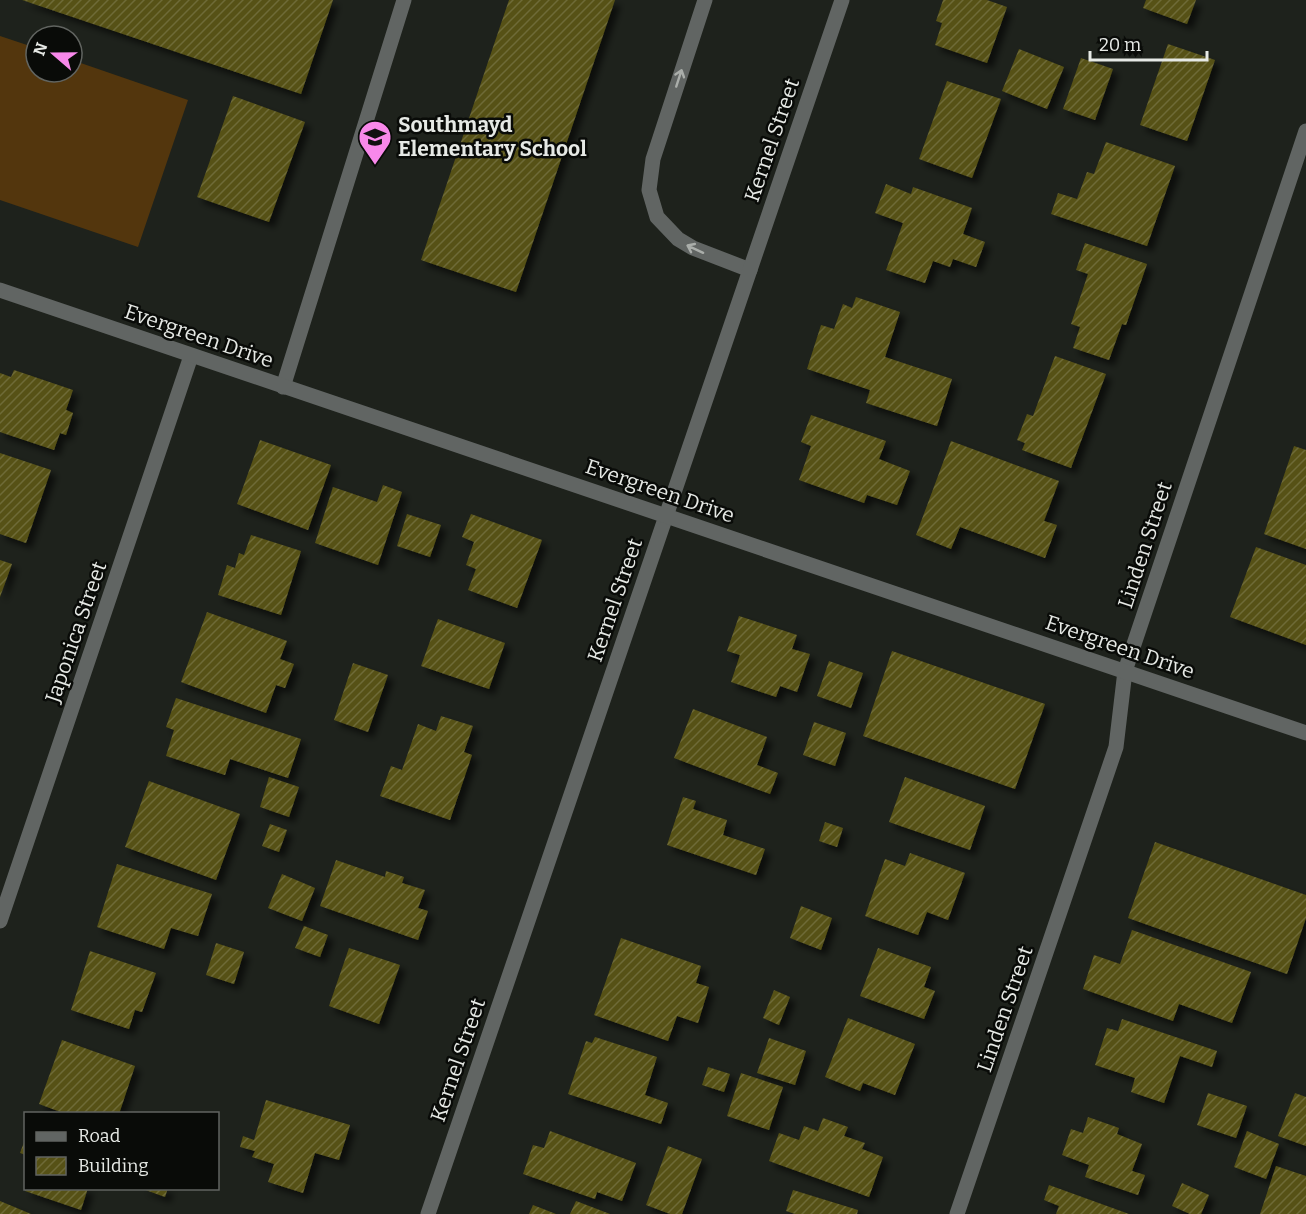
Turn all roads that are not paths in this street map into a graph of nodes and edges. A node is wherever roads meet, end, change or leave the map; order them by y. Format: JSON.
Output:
{"nodes":[{"id":1,"x":404,"y":0,"type":"edge"},
{"id":2,"x":705,"y":0,"type":"edge"},
{"id":3,"x":842,"y":0,"type":"edge"},
{"id":4,"x":1306,"y":131,"type":"edge"},
{"id":5,"x":750,"y":270,"type":"junction"},
{"id":6,"x":0,"y":290,"type":"edge"},
{"id":7,"x":191,"y":356,"type":"junction"},
{"id":8,"x":283,"y":387,"type":"junction"},
{"id":9,"x":667,"y":515,"type":"junction"},
{"id":10,"x":1125,"y":671,"type":"junction"},
{"id":11,"x":1306,"y":733,"type":"edge"},
{"id":12,"x":0,"y":921,"type":"edge"},
{"id":13,"x":428,"y":1214,"type":"edge"},
{"id":14,"x":957,"y":1214,"type":"edge"}],
"edges":[{"from":1,"to":8,"type":"street"},
{"from":5,"to":2,"type":"street","one_way":true},
{"from":3,"to":5,"type":"street","name":"Kernel Street"},
{"from":4,"to":10,"type":"street","name":"Linden Street"},
{"from":5,"to":9,"type":"street","name":"Kernel Street"},
{"from":6,"to":7,"type":"street","name":"Evergreen Drive"},
{"from":7,"to":8,"type":"street","name":"Evergreen Drive"},
{"from":7,"to":12,"type":"street","name":"Japonica Street"},
{"from":8,"to":9,"type":"street","name":"Evergreen Drive"},
{"from":9,"to":10,"type":"street","name":"Evergreen Drive"},
{"from":9,"to":13,"type":"street","name":"Kernel Street"},
{"from":10,"to":11,"type":"street","name":"Evergreen Drive"},
{"from":10,"to":14,"type":"street","name":"Linden Street"}]}
